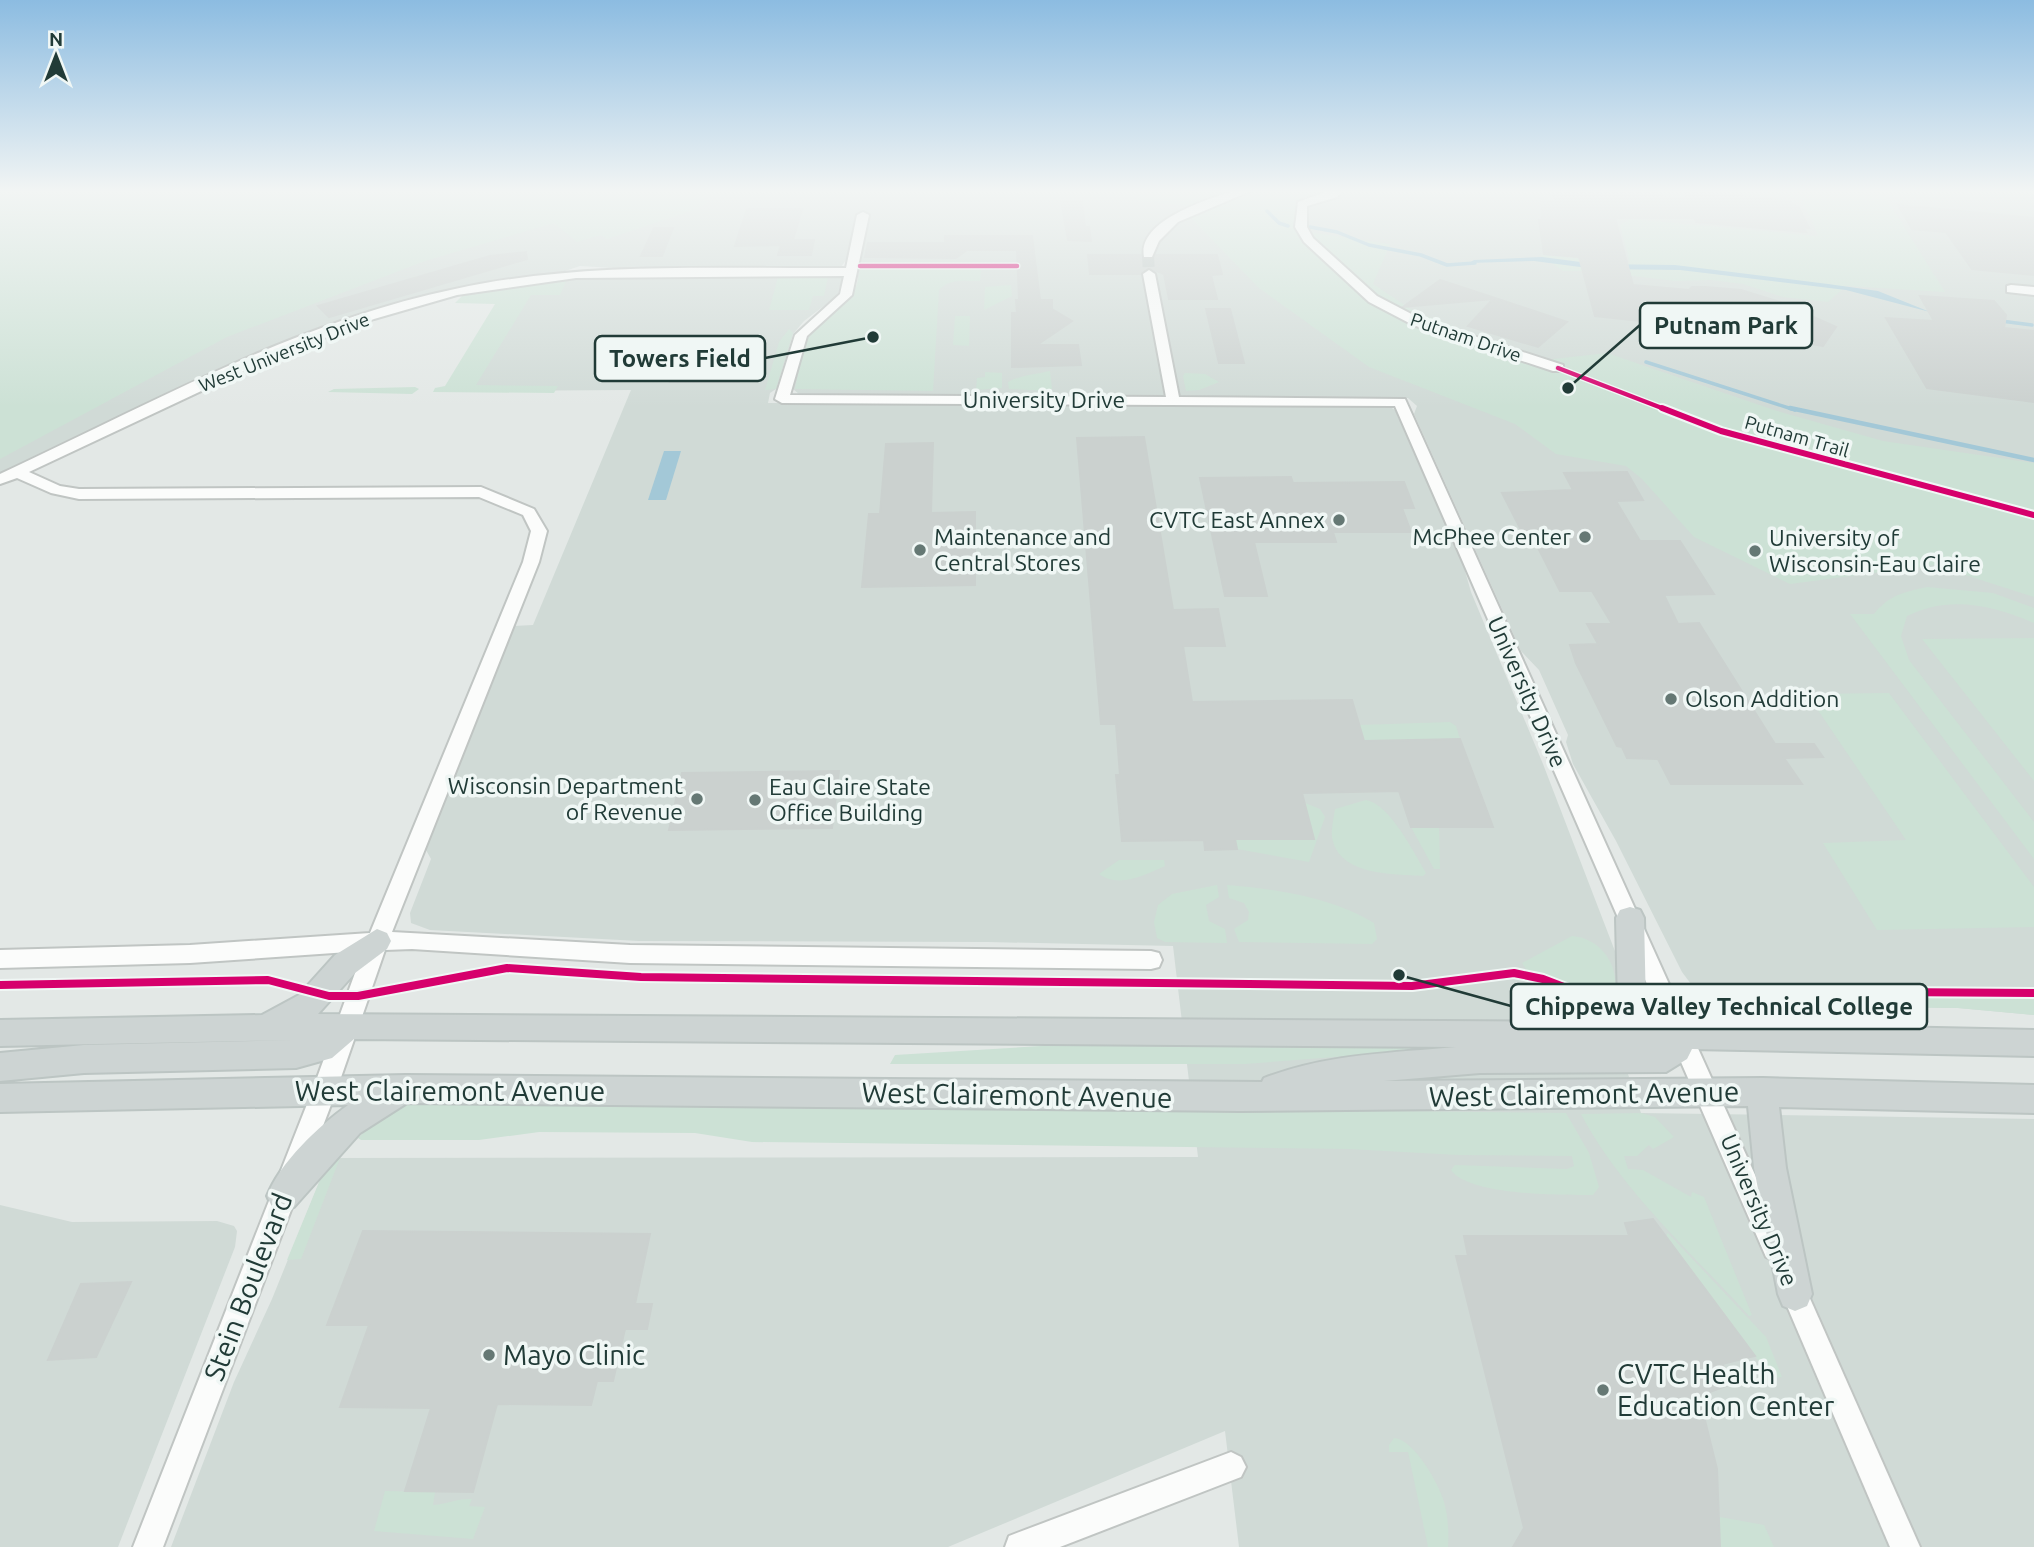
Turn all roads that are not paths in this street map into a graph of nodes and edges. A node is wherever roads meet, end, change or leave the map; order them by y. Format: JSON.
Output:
{"nodes":[{"id":1,"x":853,"y":262,"type":"edge"},
{"id":2,"x":1332,"y":262,"type":"edge"},
{"id":3,"x":851,"y":272,"type":"junction"},
{"id":4,"x":1149,"y":274,"type":"tunnel mouth"},
{"id":5,"x":2011,"y":289,"type":"dead end"},
{"id":6,"x":2034,"y":291,"type":"edge"},
{"id":7,"x":1558,"y":368,"type":"dead end"},
{"id":8,"x":1173,"y":400,"type":"junction"},
{"id":9,"x":10,"y":477,"type":"edge"},
{"id":10,"x":1630,"y":918,"type":"junction"},
{"id":11,"x":377,"y":941,"type":"junction"},
{"id":12,"x":0,"y":960,"type":"edge"},
{"id":13,"x":1151,"y":960,"type":"dead end"},
{"id":14,"x":348,"y":1026,"type":"junction"},
{"id":15,"x":262,"y":1028,"type":"junction"},
{"id":16,"x":0,"y":1033,"type":"edge"},
{"id":17,"x":1596,"y":1036,"type":"junction"},
{"id":18,"x":1684,"y":1036,"type":"junction"},
{"id":19,"x":2034,"y":1043,"type":"edge"},
{"id":20,"x":0,"y":1067,"type":"edge"},
{"id":21,"x":325,"y":1089,"type":"junction"},
{"id":22,"x":406,"y":1089,"type":"junction"},
{"id":23,"x":1763,"y":1092,"type":"junction"},
{"id":24,"x":1709,"y":1093,"type":"junction"},
{"id":25,"x":0,"y":1097,"type":"edge"},
{"id":26,"x":1241,"y":1097,"type":"junction"},
{"id":27,"x":2034,"y":1099,"type":"edge"},
{"id":28,"x":283,"y":1196,"type":"junction"},
{"id":29,"x":1795,"y":1294,"type":"junction"},
{"id":30,"x":1231,"y":1467,"type":"dead end"},
{"id":31,"x":148,"y":1547,"type":"edge"},
{"id":32,"x":1020,"y":1547,"type":"edge"},
{"id":33,"x":1905,"y":1547,"type":"edge"}],
"edges":[{"from":1,"to":3,"type":"street"},
{"from":2,"to":7,"type":"street","name":"Putnam Drive"},
{"from":3,"to":8,"type":"street","name":"University Drive"},
{"from":3,"to":9,"type":"street","name":"West University Drive"},
{"from":4,"to":8,"type":"street"},
{"from":5,"to":6,"type":"street"},
{"from":8,"to":10,"type":"street","name":"University Drive"},
{"from":9,"to":11,"type":"street","name":"Stein Boulevard"},
{"from":10,"to":17,"type":"main road"},
{"from":10,"to":18,"type":"street","name":"University Drive"},
{"from":11,"to":12,"type":"street"},
{"from":11,"to":13,"type":"street"},
{"from":11,"to":14,"type":"street","name":"Stein Boulevard"},
{"from":11,"to":15,"type":"main road"},
{"from":14,"to":15,"type":"main road"},
{"from":14,"to":17,"type":"main road"},
{"from":14,"to":20,"type":"main road"},
{"from":14,"to":21,"type":"street","name":"Stein Boulevard"},
{"from":15,"to":16,"type":"main road"},
{"from":17,"to":18,"type":"main road"},
{"from":18,"to":19,"type":"main road"},
{"from":18,"to":24,"type":"street","name":"University Drive"},
{"from":18,"to":26,"type":"main road"},
{"from":21,"to":22,"type":"main road","name":"West Clairemont Avenue"},
{"from":21,"to":25,"type":"main road","name":"West Clairemont Avenue"},
{"from":21,"to":28,"type":"street","name":"Stein Boulevard"},
{"from":22,"to":26,"type":"main road","name":"West Clairemont Avenue"},
{"from":22,"to":28,"type":"main road"},
{"from":23,"to":24,"type":"main road","name":"West Clairemont Avenue"},
{"from":23,"to":27,"type":"main road","name":"West Clairemont Avenue"},
{"from":23,"to":29,"type":"main road"},
{"from":24,"to":26,"type":"main road","name":"West Clairemont Avenue"},
{"from":24,"to":29,"type":"street","name":"University Drive"},
{"from":28,"to":31,"type":"street","name":"Stein Boulevard"},
{"from":29,"to":33,"type":"street","name":"University Drive"},
{"from":30,"to":32,"type":"street"}]}
